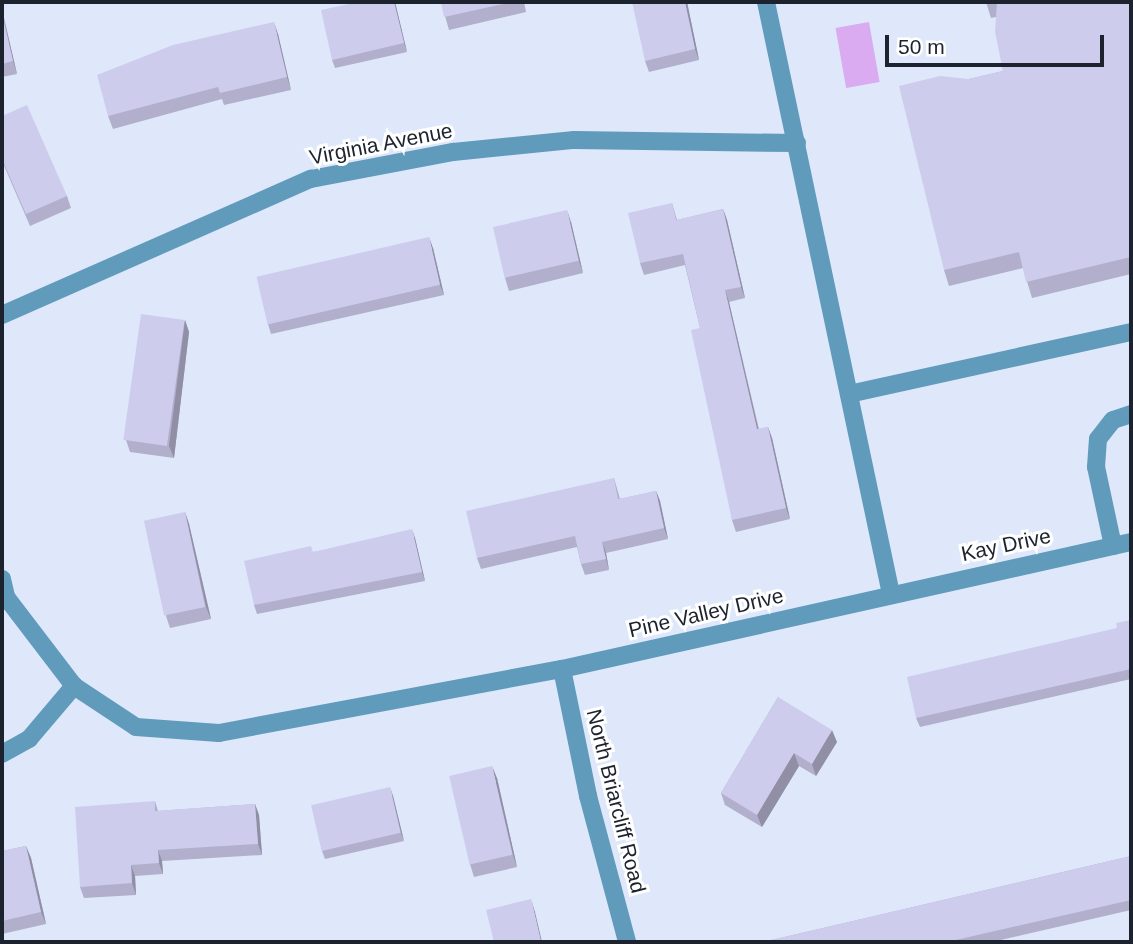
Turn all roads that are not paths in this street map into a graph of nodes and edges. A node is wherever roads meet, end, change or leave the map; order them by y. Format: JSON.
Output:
{"nodes":[{"id":1,"x":766,"y":2,"type":"edge"},
{"id":2,"x":797,"y":143,"type":"junction"},
{"id":3,"x":2,"y":315,"type":"edge"},
{"id":4,"x":1131,"y":332,"type":"edge"},
{"id":5,"x":849,"y":394,"type":"junction"},
{"id":6,"x":1131,"y":414,"type":"edge"},
{"id":7,"x":1131,"y":542,"type":"edge"},
{"id":8,"x":1113,"y":546,"type":"junction"},
{"id":9,"x":2,"y":579,"type":"edge"},
{"id":10,"x":891,"y":594,"type":"junction"},
{"id":11,"x":562,"y":669,"type":"junction"},
{"id":12,"x":74,"y":686,"type":"junction"},
{"id":13,"x":2,"y":754,"type":"edge"},
{"id":14,"x":627,"y":942,"type":"edge"}],
"edges":[{"from":1,"to":2,"type":"street"},
{"from":2,"to":3,"type":"street","name":"Virginia Avenue"},
{"from":2,"to":5,"type":"street"},
{"from":4,"to":5,"type":"street"},
{"from":5,"to":10,"type":"street"},
{"from":6,"to":8,"type":"street"},
{"from":7,"to":8,"type":"street","name":"Kay Drive"},
{"from":8,"to":10,"type":"street","name":"Kay Drive"},
{"from":9,"to":12,"type":"street","name":"Pine Valley Drive"},
{"from":10,"to":11,"type":"street","name":"Pine Valley Drive"},
{"from":11,"to":12,"type":"street","name":"Pine Valley Drive"},
{"from":11,"to":14,"type":"street","name":"North Briarcliff Road"},
{"from":12,"to":13,"type":"street"}]}
